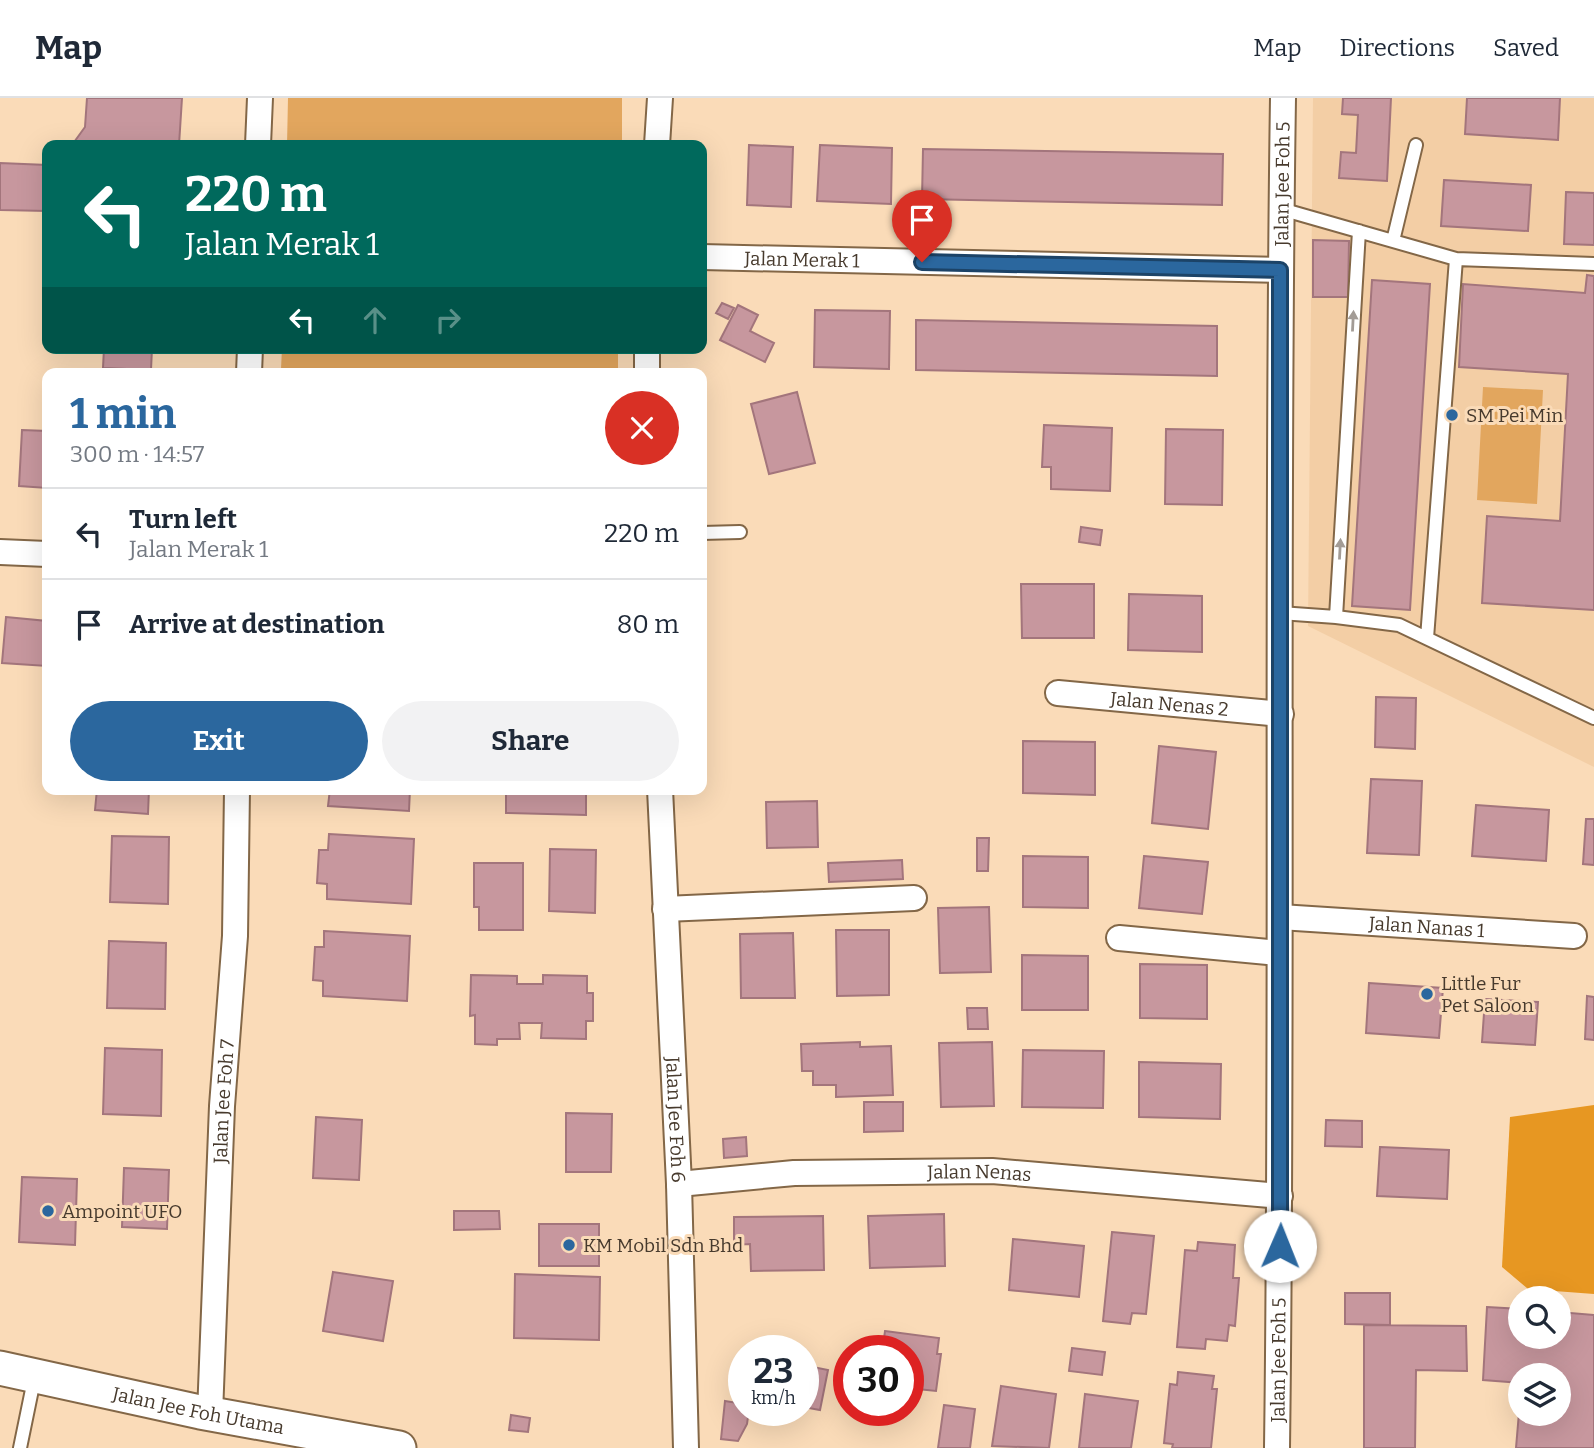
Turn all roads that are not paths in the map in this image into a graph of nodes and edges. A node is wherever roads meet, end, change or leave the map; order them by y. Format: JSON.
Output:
{"nodes":[{"id":1,"x":260,"y":98,"type":"edge"},
{"id":2,"x":660,"y":98,"type":"edge"},
{"id":3,"x":1283,"y":98,"type":"edge"},
{"id":4,"x":258,"y":140,"type":"edge"},
{"id":5,"x":657,"y":140,"type":"edge"},
{"id":6,"x":1416,"y":145,"type":"dead end"},
{"id":7,"x":1281,"y":209,"type":"junction"},
{"id":8,"x":1359,"y":231,"type":"junction"},
{"id":9,"x":1393,"y":241,"type":"junction"},
{"id":10,"x":707,"y":257,"type":"edge"},
{"id":11,"x":1456,"y":259,"type":"junction"},
{"id":12,"x":1594,"y":264,"type":"edge"},
{"id":13,"x":1280,"y":270,"type":"junction"},
{"id":14,"x":740,"y":532,"type":"dead end"},
{"id":15,"x":707,"y":533,"type":"edge"},
{"id":16,"x":0,"y":552,"type":"edge"},
{"id":17,"x":42,"y":554,"type":"edge"},
{"id":18,"x":1280,"y":613,"type":"junction"},
{"id":19,"x":1336,"y":617,"type":"junction"},
{"id":20,"x":1427,"y":638,"type":"junction"},
{"id":21,"x":1058,"y":693,"type":"dead end"},
{"id":22,"x":1281,"y":714,"type":"junction"},
{"id":23,"x":1594,"y":718,"type":"edge"},
{"id":24,"x":237,"y":795,"type":"edge"},
{"id":25,"x":660,"y":795,"type":"edge"},
{"id":26,"x":914,"y":898,"type":"dead end"},
{"id":27,"x":665,"y":909,"type":"junction"},
{"id":28,"x":1280,"y":916,"type":"junction"},
{"id":29,"x":1574,"y":936,"type":"dead end"},
{"id":30,"x":1119,"y":938,"type":"dead end"},
{"id":31,"x":1279,"y":953,"type":"junction"},
{"id":32,"x":679,"y":1184,"type":"junction"},
{"id":33,"x":1280,"y":1196,"type":"junction"},
{"id":34,"x":0,"y":1368,"type":"edge"},
{"id":35,"x":35,"y":1375,"type":"junction"},
{"id":36,"x":210,"y":1414,"type":"junction"},
{"id":37,"x":20,"y":1448,"type":"edge"},
{"id":38,"x":399,"y":1448,"type":"edge"},
{"id":39,"x":686,"y":1448,"type":"edge"},
{"id":40,"x":1277,"y":1448,"type":"edge"}],
"edges":[{"from":1,"to":4,"type":"street"},
{"from":2,"to":5,"type":"street"},
{"from":3,"to":7,"type":"street","name":"Jalan Jee Foh 5"},
{"from":6,"to":9,"type":"lane"},
{"from":7,"to":8,"type":"lane"},
{"from":7,"to":13,"type":"street","name":"Jalan Jee Foh 5"},
{"from":8,"to":9,"type":"lane"},
{"from":19,"to":8,"type":"lane","one_way":true},
{"from":9,"to":11,"type":"lane"},
{"from":10,"to":13,"type":"street","name":"Jalan Merak 1"},
{"from":11,"to":12,"type":"lane"},
{"from":11,"to":20,"type":"lane"},
{"from":13,"to":18,"type":"street","name":"Jalan Jee Foh 5"},
{"from":14,"to":15,"type":"lane"},
{"from":16,"to":17,"type":"street"},
{"from":18,"to":19,"type":"lane"},
{"from":18,"to":22,"type":"street","name":"Jalan Jee Foh 5"},
{"from":19,"to":20,"type":"lane"},
{"from":20,"to":23,"type":"lane"},
{"from":21,"to":22,"type":"street","name":"Jalan Nenas 2"},
{"from":22,"to":28,"type":"street","name":"Jalan Jee Foh 5"},
{"from":24,"to":36,"type":"street","name":"Jalan Jee Foh 7"},
{"from":25,"to":27,"type":"street","name":"Jalan Jee Foh 6"},
{"from":26,"to":27,"type":"street"},
{"from":27,"to":32,"type":"street","name":"Jalan Jee Foh 6"},
{"from":28,"to":29,"type":"street","name":"Jalan Nanas 1"},
{"from":28,"to":31,"type":"street","name":"Jalan Jee Foh 5"},
{"from":30,"to":31,"type":"street"},
{"from":31,"to":33,"type":"street","name":"Jalan Jee Foh 5"},
{"from":32,"to":33,"type":"street","name":"Jalan Nenas"},
{"from":32,"to":39,"type":"street","name":"Jalan Jee Foh 6"},
{"from":33,"to":40,"type":"street","name":"Jalan Jee Foh 5"},
{"from":34,"to":35,"type":"street","name":"Jalan Jee Foh Utama"},
{"from":35,"to":36,"type":"street","name":"Jalan Jee Foh Utama"},
{"from":35,"to":37,"type":"lane"},
{"from":36,"to":38,"type":"street","name":"Jalan Jee Foh Utama"}]}
